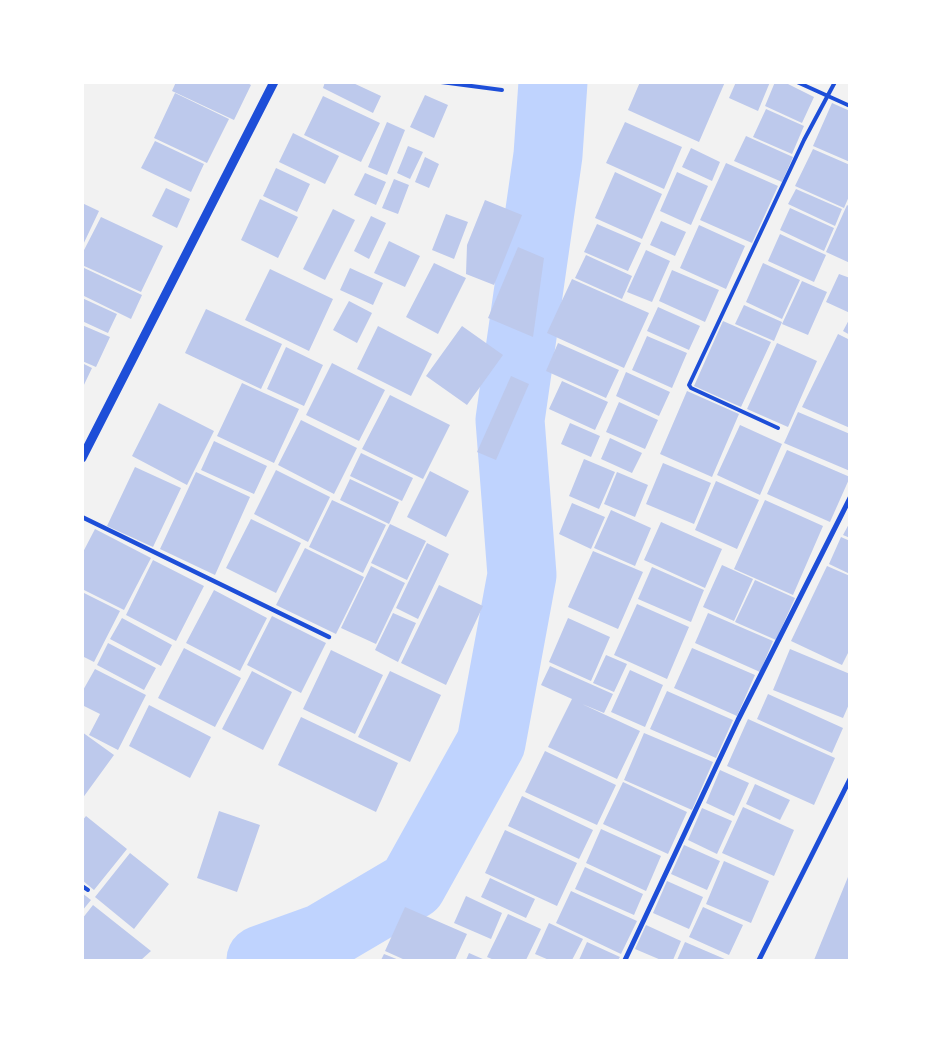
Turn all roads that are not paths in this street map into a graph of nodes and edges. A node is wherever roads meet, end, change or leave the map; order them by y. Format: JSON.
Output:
{"nodes":[{"id":1,"x":274,"y":82,"type":"edge"},
{"id":2,"x":441,"y":82,"type":"edge"},
{"id":3,"x":797,"y":82,"type":"edge"},
{"id":4,"x":835,"y":82,"type":"edge"},
{"id":5,"x":502,"y":90,"type":"dead end"},
{"id":6,"x":828,"y":97,"type":"junction"},
{"id":7,"x":850,"y":106,"type":"edge"},
{"id":8,"x":778,"y":428,"type":"dead end"},
{"id":9,"x":82,"y":458,"type":"edge"},
{"id":10,"x":850,"y":498,"type":"edge"},
{"id":11,"x":82,"y":517,"type":"edge"},
{"id":12,"x":329,"y":637,"type":"dead end"},
{"id":13,"x":850,"y":779,"type":"edge"},
{"id":14,"x":82,"y":886,"type":"edge"},
{"id":15,"x":88,"y":890,"type":"dead end"},
{"id":16,"x":625,"y":960,"type":"edge"},
{"id":17,"x":759,"y":960,"type":"edge"}],
"edges":[{"from":1,"to":9,"type":"street"},
{"from":2,"to":5,"type":"lane"},
{"from":3,"to":6,"type":"lane"},
{"from":4,"to":6,"type":"lane"},
{"from":6,"to":7,"type":"lane"},
{"from":6,"to":8,"type":"lane"},
{"from":10,"to":16,"type":"street"},
{"from":11,"to":12,"type":"street"},
{"from":13,"to":17,"type":"street"},
{"from":14,"to":15,"type":"lane"}]}
